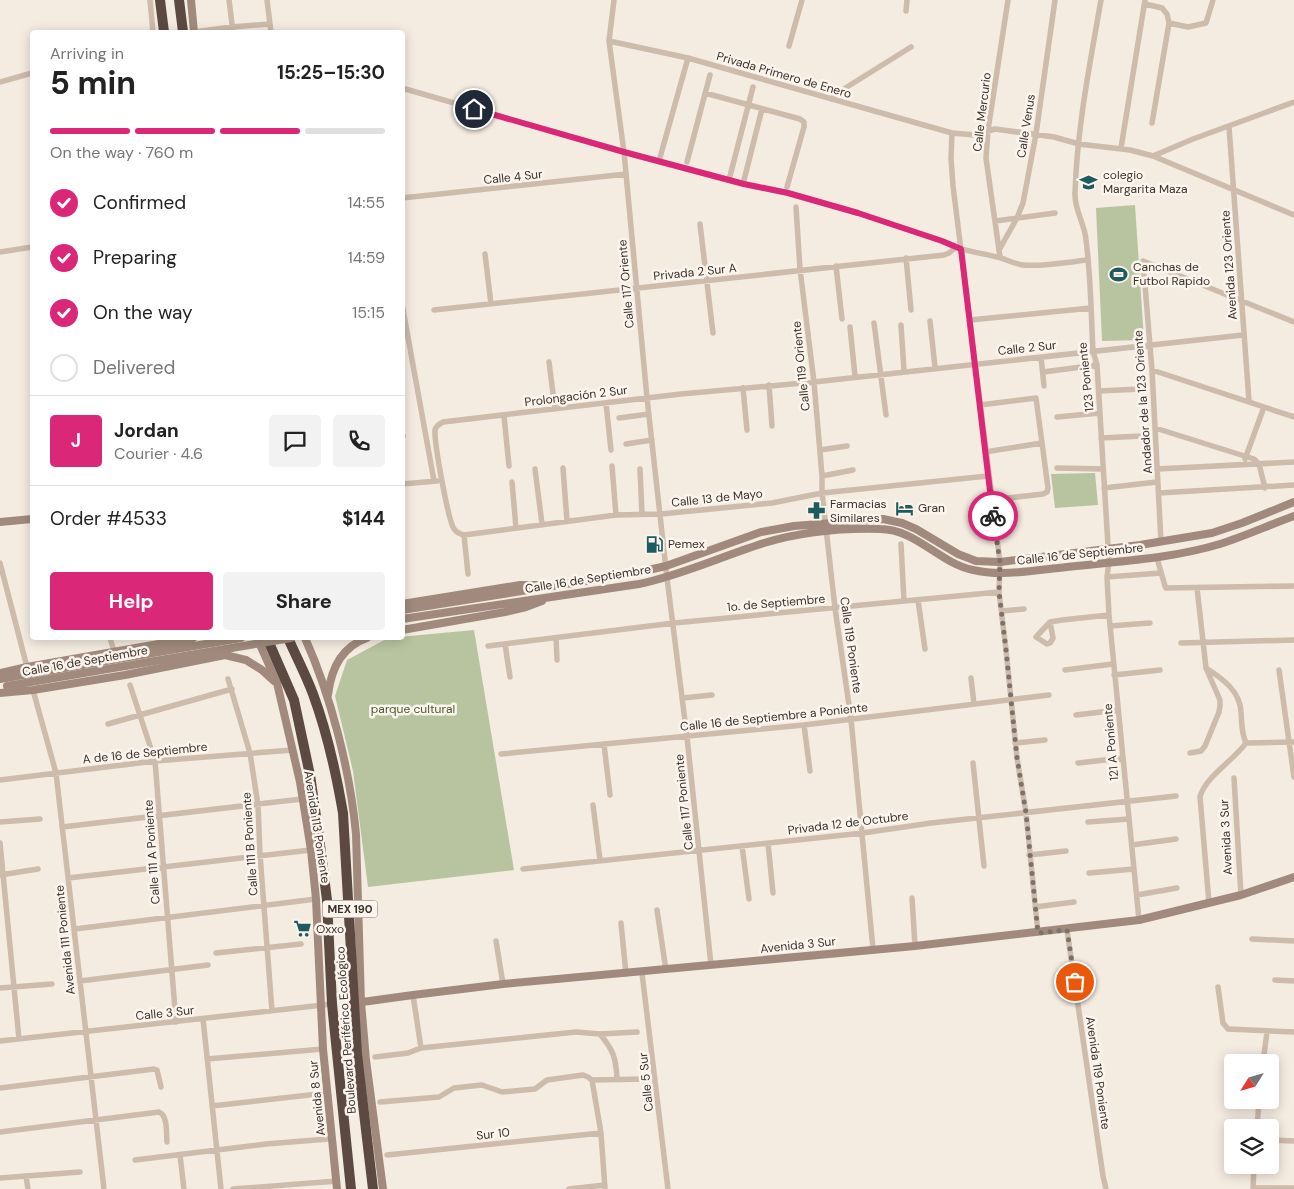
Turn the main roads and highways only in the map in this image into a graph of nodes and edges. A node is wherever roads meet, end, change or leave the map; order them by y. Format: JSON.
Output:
{"nodes":[{"id":1,"x":160,"y":0,"type":"edge"},
{"id":2,"x":179,"y":0,"type":"edge"},
{"id":3,"x":191,"y":0,"type":"edge"},
{"id":4,"x":164,"y":30,"type":"edge"},
{"id":5,"x":184,"y":30,"type":"edge"},
{"id":6,"x":194,"y":30,"type":"edge"},
{"id":7,"x":1294,"y":502,"type":"edge"},
{"id":8,"x":1294,"y":516,"type":"edge"},
{"id":9,"x":30,"y":519,"type":"edge"},
{"id":10,"x":0,"y":522,"type":"edge"},
{"id":11,"x":560,"y":585,"type":"junction"},
{"id":12,"x":557,"y":596,"type":"junction"},
{"id":13,"x":489,"y":602,"type":"junction"},
{"id":14,"x":405,"y":604,"type":"edge"},
{"id":15,"x":405,"y":610,"type":"edge"},
{"id":16,"x":405,"y":618,"type":"edge"},
{"id":17,"x":405,"y":629,"type":"edge"},
{"id":18,"x":181,"y":640,"type":"edge"},
{"id":19,"x":230,"y":640,"type":"edge"},
{"id":20,"x":258,"y":640,"type":"edge"},
{"id":21,"x":268,"y":640,"type":"edge"},
{"id":22,"x":277,"y":640,"type":"edge"},
{"id":23,"x":291,"y":640,"type":"edge"},
{"id":24,"x":306,"y":640,"type":"edge"},
{"id":25,"x":363,"y":640,"type":"edge"},
{"id":26,"x":2,"y":681,"type":"edge"},
{"id":27,"x":277,"y":683,"type":"junction"},
{"id":28,"x":0,"y":693,"type":"edge"},
{"id":29,"x":328,"y":697,"type":"junction"},
{"id":30,"x":1294,"y":877,"type":"edge"},
{"id":31,"x":358,"y":1003,"type":"junction"},
{"id":32,"x":321,"y":1005,"type":"joint"},
{"id":33,"x":337,"y":1185,"type":"edge"},
{"id":34,"x":351,"y":1189,"type":"edge"},
{"id":35,"x":373,"y":1189,"type":"edge"},
{"id":36,"x":383,"y":1189,"type":"edge"}],
"edges":[{"from":1,"to":4,"type":"highway"},
{"from":2,"to":5,"type":"highway"},
{"from":3,"to":6,"type":"main road"},
{"from":7,"to":11,"type":"main road","name":"Calle 16 de Septiembre"},
{"from":8,"to":12,"type":"main road","name":"Calle 16 de Septiembre"},
{"from":9,"to":10,"type":"main road"},
{"from":11,"to":13,"type":"main road","name":"Calle 16 de Septiembre"},
{"from":11,"to":14,"type":"main road"},
{"from":12,"to":13,"type":"main road","name":"Calle 16 de Septiembre"},
{"from":12,"to":17,"type":"main road"},
{"from":13,"to":15,"type":"main road","name":"Calle 16 de Septiembre"},
{"from":13,"to":16,"type":"main road","name":"Calle 16 de Septiembre"},
{"from":18,"to":26,"type":"main road"},
{"from":19,"to":26,"type":"main road","name":"Calle 16 de Septiembre"},
{"from":20,"to":27,"type":"main road","name":"Avenida 113 Poniente"},
{"from":21,"to":34,"type":"highway","name":"Boulevard Periférico Ecológico","number":"MEX 190"},
{"from":22,"to":26,"type":"main road","name":"Calle 16 de Septiembre","bridge":true},
{"from":23,"to":31,"type":"highway","name":"Boulevard Periférico Ecológico","number":"MEX 190"},
{"from":24,"to":29,"type":"main road","name":"Boulevard Periférico Ecológico"},
{"from":25,"to":29,"type":"main road"},
{"from":27,"to":28,"type":"main road"},
{"from":27,"to":32,"type":"main road","name":"Avenida 113 Poniente"},
{"from":29,"to":31,"type":"main road","name":"Boulevard Periférico Ecológico"},
{"from":30,"to":31,"type":"main road","name":"Avenida 3 Sur"},
{"from":31,"to":35,"type":"highway","name":"Boulevard Periférico Ecológico","number":"MEX 190"},
{"from":31,"to":36,"type":"main road","name":"Boulevard Periférico Ecológico"},
{"from":32,"to":33,"type":"main road","name":"Avenida 8 Sur"}]}
